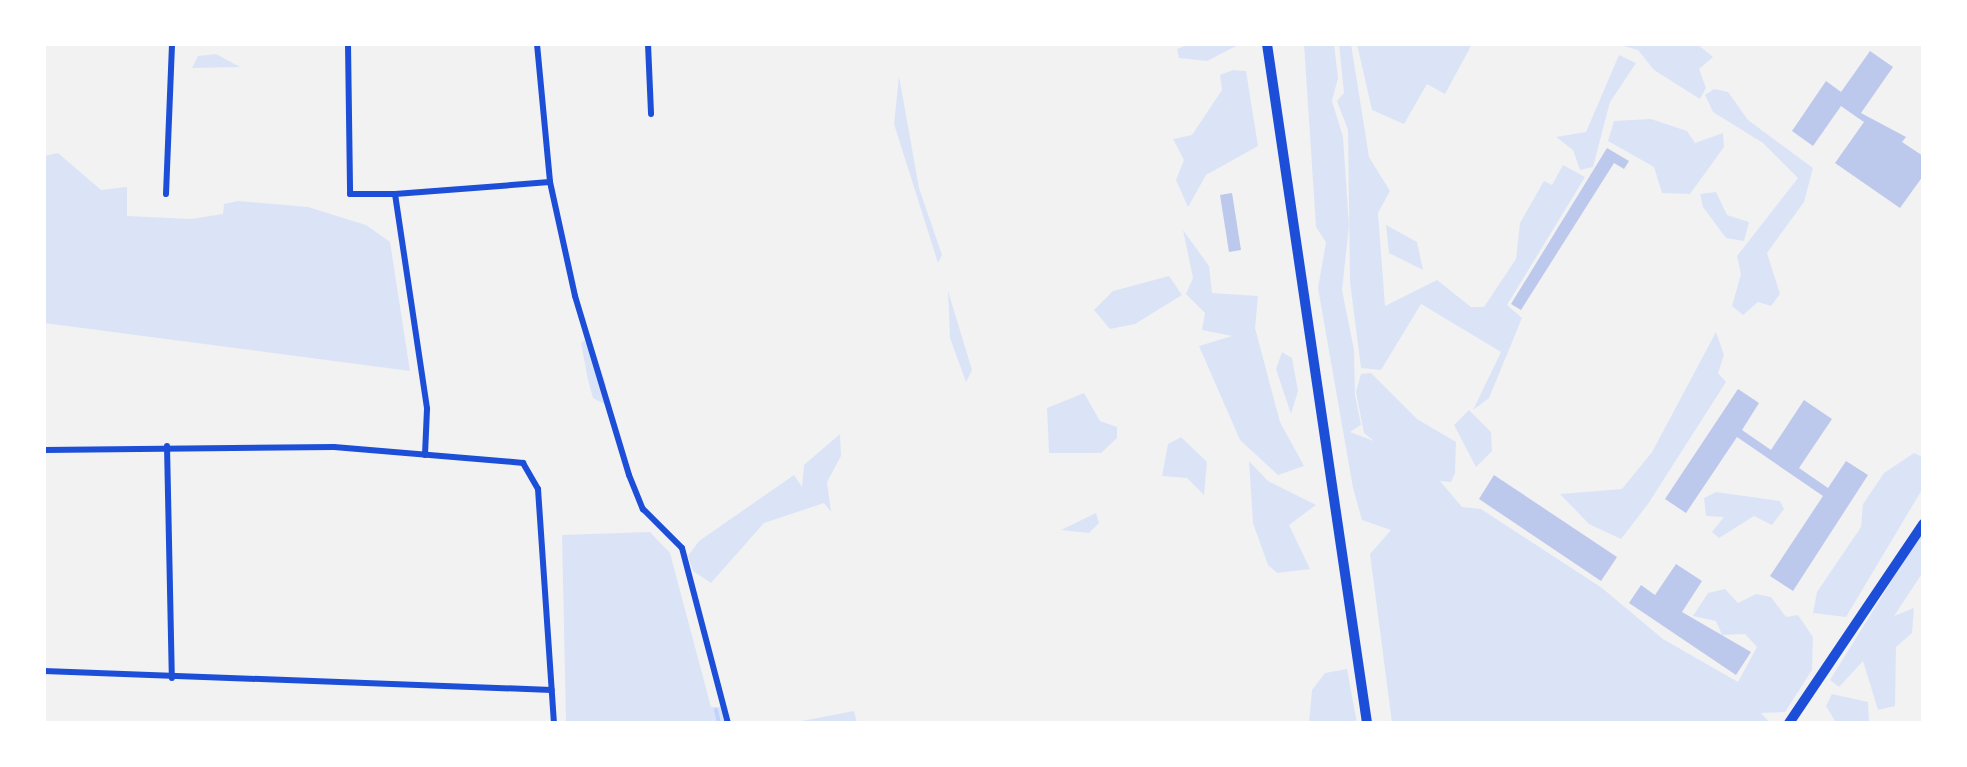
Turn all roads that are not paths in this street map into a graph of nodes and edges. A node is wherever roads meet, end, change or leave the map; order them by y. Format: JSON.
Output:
{"nodes":[{"id":1,"x":172,"y":44,"type":"edge"},
{"id":2,"x":348,"y":44,"type":"edge"},
{"id":3,"x":537,"y":44,"type":"edge"},
{"id":4,"x":648,"y":44,"type":"edge"},
{"id":5,"x":1267,"y":44,"type":"edge"},
{"id":6,"x":651,"y":114,"type":"dead end"},
{"id":7,"x":550,"y":182,"type":"junction"},
{"id":8,"x":166,"y":194,"type":"dead end"},
{"id":9,"x":395,"y":194,"type":"junction"},
{"id":10,"x":167,"y":446,"type":"junction"},
{"id":11,"x":44,"y":450,"type":"edge"},
{"id":12,"x":425,"y":455,"type":"junction"},
{"id":13,"x":1923,"y":524,"type":"edge"},
{"id":14,"x":44,"y":671,"type":"edge"},
{"id":15,"x":172,"y":678,"type":"junction"},
{"id":16,"x":552,"y":690,"type":"junction"},
{"id":17,"x":554,"y":723,"type":"edge"},
{"id":18,"x":728,"y":723,"type":"edge"},
{"id":19,"x":1367,"y":723,"type":"edge"},
{"id":20,"x":1789,"y":723,"type":"edge"}],
"edges":[{"from":1,"to":8,"type":"street"},
{"from":2,"to":9,"type":"street"},
{"from":3,"to":7,"type":"street"},
{"from":4,"to":6,"type":"street"},
{"from":5,"to":19,"type":"main road"},
{"from":7,"to":9,"type":"street"},
{"from":7,"to":18,"type":"street"},
{"from":9,"to":12,"type":"street"},
{"from":10,"to":11,"type":"street"},
{"from":10,"to":12,"type":"street"},
{"from":10,"to":15,"type":"street"},
{"from":12,"to":16,"type":"street"},
{"from":13,"to":20,"type":"main road"},
{"from":14,"to":15,"type":"street"},
{"from":15,"to":16,"type":"street"},
{"from":16,"to":17,"type":"street"}]}
